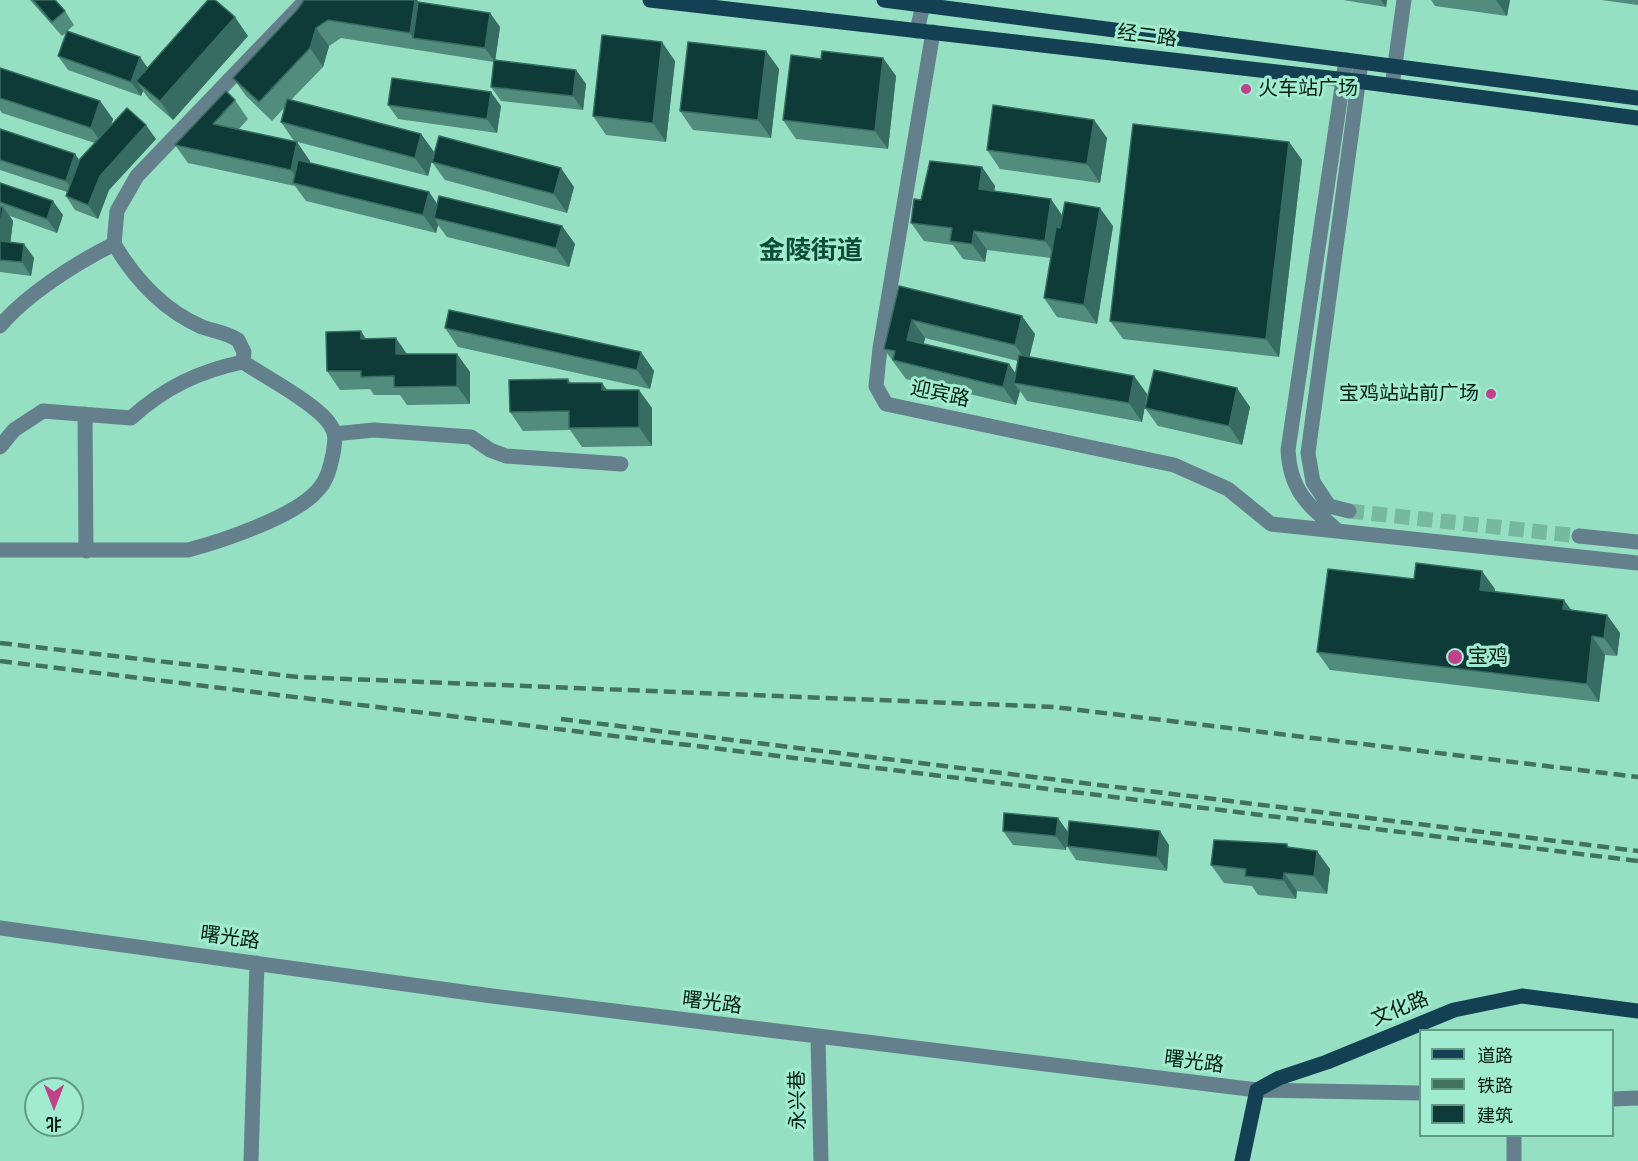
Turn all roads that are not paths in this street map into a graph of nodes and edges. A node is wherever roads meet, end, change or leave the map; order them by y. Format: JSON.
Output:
{"nodes":[{"id":1,"x":306,"y":0,"type":"edge"},
{"id":2,"x":650,"y":0,"type":"edge"},
{"id":3,"x":884,"y":0,"type":"edge"},
{"id":4,"x":1404,"y":0,"type":"edge"},
{"id":5,"x":924,"y":2,"type":"edge"},
{"id":6,"x":917,"y":31,"type":"junction"},
{"id":7,"x":933,"y":32,"type":"junction"},
{"id":8,"x":1354,"y":61,"type":"junction"},
{"id":9,"x":1394,"y":66,"type":"junction"},
{"id":10,"x":1343,"y":80,"type":"junction"},
{"id":11,"x":1359,"y":81,"type":"junction"},
{"id":12,"x":1392,"y":86,"type":"junction"},
{"id":13,"x":1638,"y":98,"type":"edge"},
{"id":14,"x":1638,"y":118,"type":"edge"},
{"id":15,"x":114,"y":244,"type":"junction"},
{"id":16,"x":0,"y":326,"type":"edge"},
{"id":17,"x":243,"y":362,"type":"junction"},
{"id":18,"x":85,"y":414,"type":"junction"},
{"id":19,"x":334,"y":434,"type":"junction"},
{"id":20,"x":0,"y":447,"type":"edge"},
{"id":21,"x":621,"y":464,"type":"dead end"},
{"id":22,"x":1349,"y":511,"type":"tunnel mouth"},
{"id":23,"x":1338,"y":531,"type":"junction"},
{"id":24,"x":1579,"y":536,"type":"tunnel mouth"},
{"id":25,"x":1638,"y":542,"type":"edge"},
{"id":26,"x":0,"y":550,"type":"edge"},
{"id":27,"x":86,"y":551,"type":"junction"},
{"id":28,"x":1638,"y":563,"type":"edge"},
{"id":29,"x":0,"y":928,"type":"edge"},
{"id":30,"x":257,"y":963,"type":"junction"},
{"id":31,"x":1638,"y":1011,"type":"edge"},
{"id":32,"x":818,"y":1038,"type":"junction"},
{"id":33,"x":1257,"y":1090,"type":"junction"},
{"id":34,"x":1419,"y":1093,"type":"edge"},
{"id":35,"x":1638,"y":1098,"type":"edge"},
{"id":36,"x":1614,"y":1099,"type":"edge"},
{"id":37,"x":1514,"y":1137,"type":"edge"},
{"id":38,"x":251,"y":1161,"type":"edge"},
{"id":39,"x":821,"y":1161,"type":"edge"},
{"id":40,"x":1242,"y":1161,"type":"edge"},
{"id":41,"x":1514,"y":1161,"type":"edge"}],
"edges":[{"from":1,"to":15,"type":"street"},
{"from":2,"to":6,"type":"main road","name":"经二路"},
{"from":3,"to":5,"type":"main road","name":"经二路"},
{"from":4,"to":9,"type":"street"},
{"from":5,"to":6,"type":"street"},
{"from":5,"to":8,"type":"main road","name":"经二路"},
{"from":6,"to":7,"type":"main road","name":"经二路"},
{"from":7,"to":10,"type":"main road","name":"经二路"},
{"from":7,"to":23,"type":"street","name":"迎宾路"},
{"from":8,"to":9,"type":"main road","name":"经二路"},
{"from":8,"to":10,"type":"street"},
{"from":8,"to":11,"type":"street"},
{"from":9,"to":12,"type":"street"},
{"from":9,"to":13,"type":"main road","name":"经二路"},
{"from":10,"to":11,"type":"main road","name":"经二路"},
{"from":10,"to":23,"type":"street"},
{"from":11,"to":12,"type":"main road","name":"经二路"},
{"from":11,"to":22,"type":"street"},
{"from":12,"to":14,"type":"main road","name":"经二路"},
{"from":15,"to":16,"type":"street"},
{"from":15,"to":17,"type":"street"},
{"from":17,"to":18,"type":"street"},
{"from":17,"to":19,"type":"street"},
{"from":18,"to":20,"type":"street"},
{"from":18,"to":27,"type":"street"},
{"from":19,"to":21,"type":"street"},
{"from":19,"to":27,"type":"street"},
{"from":23,"to":28,"type":"street"},
{"from":24,"to":25,"type":"street"},
{"from":26,"to":27,"type":"street"},
{"from":29,"to":30,"type":"street","name":"曙光路"},
{"from":30,"to":32,"type":"street","name":"曙光路"},
{"from":30,"to":38,"type":"street"},
{"from":31,"to":33,"type":"main road","name":"文化路"},
{"from":32,"to":33,"type":"street","name":"曙光路"},
{"from":32,"to":39,"type":"street","name":"永兴巷"},
{"from":33,"to":34,"type":"street","name":"曙光路"},
{"from":33,"to":40,"type":"main road"},
{"from":35,"to":36,"type":"street"},
{"from":37,"to":41,"type":"street"}]}
